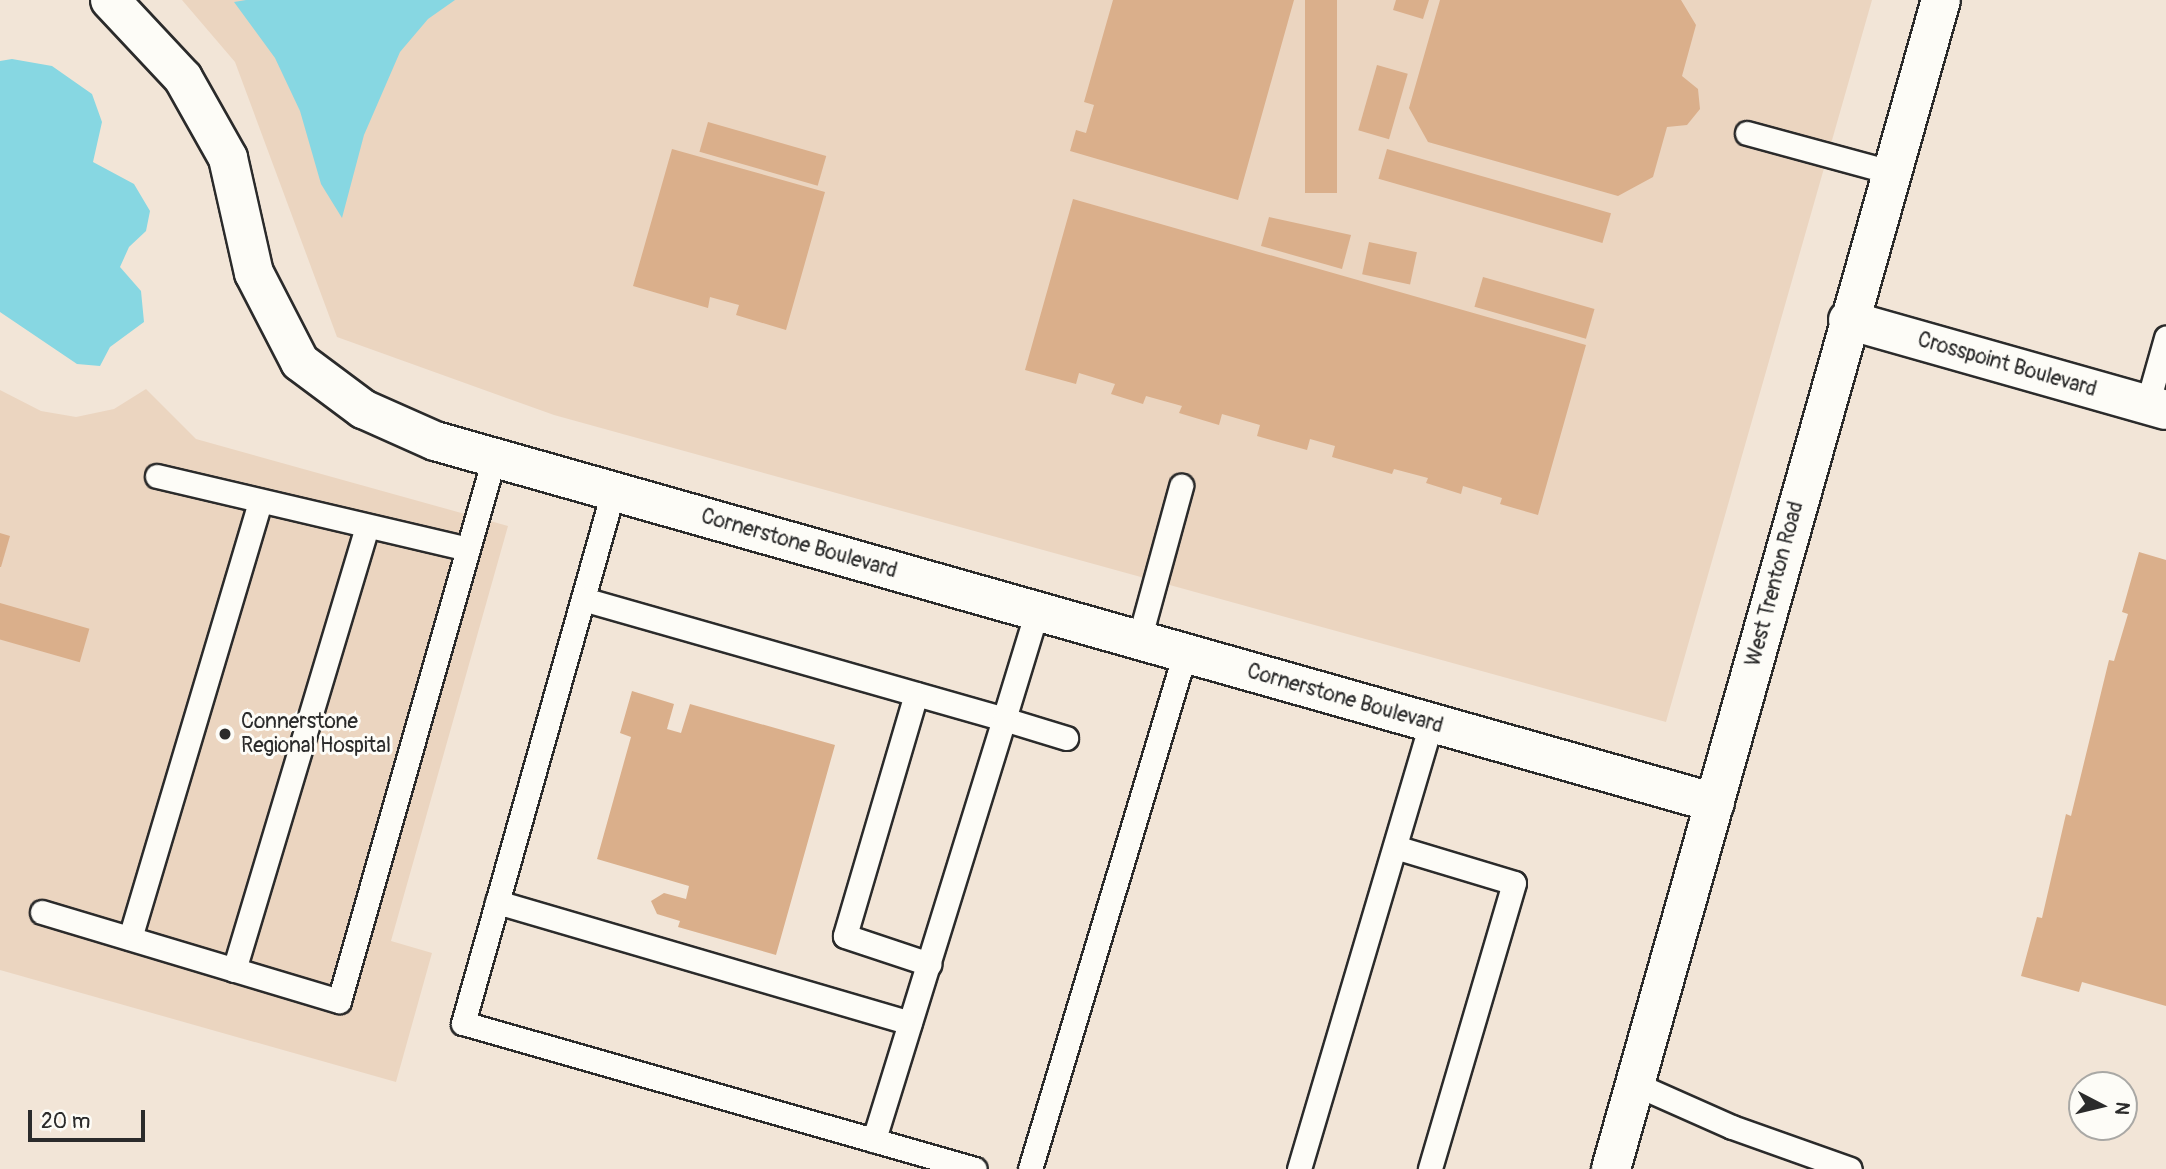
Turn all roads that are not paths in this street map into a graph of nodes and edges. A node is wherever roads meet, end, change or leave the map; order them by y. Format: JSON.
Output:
{"nodes":[{"id":1,"x":110,"y":0,"type":"edge"},
{"id":2,"x":1941,"y":0,"type":"edge"},
{"id":3,"x":1747,"y":133,"type":"dead end"},
{"id":4,"x":1891,"y":172,"type":"junction"},
{"id":5,"x":1848,"y":320,"type":"junction"},
{"id":6,"x":2166,"y":338,"type":"edge"},
{"id":7,"x":2156,"y":407,"type":"edge"},
{"id":8,"x":494,"y":458,"type":"junction"},
{"id":9,"x":156,"y":476,"type":"dead end"},
{"id":10,"x":1181,"y":486,"type":"dead end"},
{"id":11,"x":613,"y":492,"type":"junction"},
{"id":12,"x":260,"y":501,"type":"junction"},
{"id":13,"x":368,"y":526,"type":"junction"},
{"id":14,"x":467,"y":549,"type":"junction"},
{"id":15,"x":583,"y":599,"type":"junction"},
{"id":16,"x":1037,"y":611,"type":"junction"},
{"id":17,"x":1139,"y":640,"type":"junction"},
{"id":18,"x":1185,"y":653,"type":"junction"},
{"id":19,"x":916,"y":694,"type":"junction"},
{"id":20,"x":1004,"y":719,"type":"junction"},
{"id":21,"x":1431,"y":723,"type":"junction"},
{"id":22,"x":1066,"y":738,"type":"dead end"},
{"id":23,"x":1715,"y":803,"type":"junction"},
{"id":24,"x":1395,"y":847,"type":"junction"},
{"id":25,"x":497,"y":902,"type":"junction"},
{"id":26,"x":42,"y":912,"type":"dead end"},
{"id":27,"x":130,"y":938,"type":"junction"},
{"id":28,"x":929,"y":964,"type":"junction"},
{"id":29,"x":234,"y":970,"type":"junction"},
{"id":30,"x":910,"y":1023,"type":"junction"},
{"id":31,"x":1635,"y":1084,"type":"junction"},
{"id":32,"x":874,"y":1140,"type":"junction"},
{"id":33,"x":975,"y":1169,"type":"edge"},
{"id":34,"x":1030,"y":1169,"type":"edge"},
{"id":35,"x":1300,"y":1169,"type":"edge"},
{"id":36,"x":1430,"y":1169,"type":"edge"},
{"id":37,"x":1611,"y":1169,"type":"edge"},
{"id":38,"x":1850,"y":1169,"type":"edge"}],
"edges":[{"from":1,"to":8,"type":"street","name":"Cornerstone Boulevard"},
{"from":2,"to":4,"type":"street","name":"West Trenton Road"},
{"from":3,"to":4,"type":"lane"},
{"from":4,"to":5,"type":"street","name":"West Trenton Road"},
{"from":5,"to":7,"type":"street","name":"Crosspoint Boulevard"},
{"from":5,"to":23,"type":"street","name":"West Trenton Road"},
{"from":6,"to":7,"type":"lane"},
{"from":8,"to":11,"type":"street","name":"Cornerstone Boulevard"},
{"from":8,"to":14,"type":"lane"},
{"from":9,"to":12,"type":"lane"},
{"from":10,"to":17,"type":"lane"},
{"from":11,"to":15,"type":"lane"},
{"from":11,"to":16,"type":"street","name":"Cornerstone Boulevard"},
{"from":12,"to":13,"type":"lane"},
{"from":12,"to":27,"type":"lane"},
{"from":13,"to":14,"type":"lane"},
{"from":13,"to":29,"type":"lane"},
{"from":14,"to":29,"type":"lane"},
{"from":15,"to":19,"type":"lane"},
{"from":15,"to":25,"type":"lane"},
{"from":16,"to":17,"type":"street","name":"Cornerstone Boulevard"},
{"from":16,"to":20,"type":"lane"},
{"from":17,"to":18,"type":"street","name":"Cornerstone Boulevard"},
{"from":18,"to":21,"type":"street","name":"Cornerstone Boulevard"},
{"from":18,"to":34,"type":"lane"},
{"from":19,"to":20,"type":"lane"},
{"from":19,"to":28,"type":"lane"},
{"from":20,"to":22,"type":"lane"},
{"from":20,"to":28,"type":"lane"},
{"from":21,"to":23,"type":"street","name":"Cornerstone Boulevard"},
{"from":21,"to":24,"type":"lane"},
{"from":23,"to":31,"type":"street","name":"West Trenton Road"},
{"from":24,"to":35,"type":"lane"},
{"from":24,"to":36,"type":"lane"},
{"from":25,"to":30,"type":"lane"},
{"from":25,"to":32,"type":"lane"},
{"from":26,"to":27,"type":"lane"},
{"from":27,"to":29,"type":"lane"},
{"from":28,"to":30,"type":"lane"},
{"from":30,"to":32,"type":"lane"},
{"from":31,"to":37,"type":"street","name":"West Trenton Road"},
{"from":31,"to":38,"type":"lane"},
{"from":32,"to":33,"type":"lane"}]}
